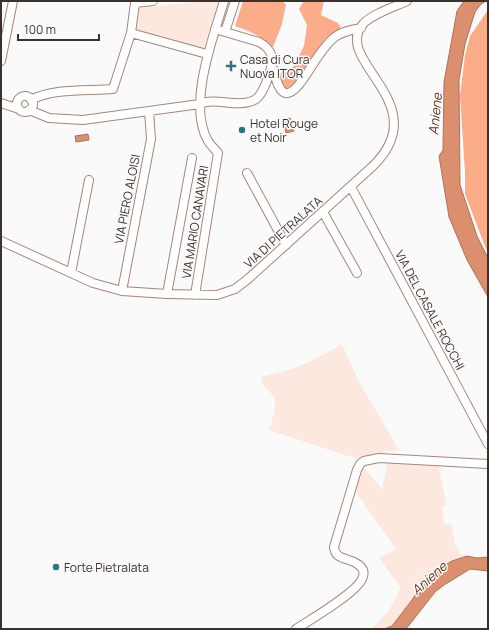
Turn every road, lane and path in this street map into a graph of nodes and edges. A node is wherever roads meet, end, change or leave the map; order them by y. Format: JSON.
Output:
{"nodes":[{"id":1,"x":13,"y":1,"type":"edge"},
{"id":2,"x":153,"y":1,"type":"edge"},
{"id":3,"x":224,"y":1,"type":"edge"},
{"id":4,"x":235,"y":1,"type":"edge"},
{"id":5,"x":407,"y":1,"type":"edge"},
{"id":6,"x":135,"y":2,"type":"edge"},
{"id":7,"x":361,"y":28,"type":"junction"},
{"id":8,"x":215,"y":29,"type":"junction"},
{"id":9,"x":225,"y":32,"type":"junction"},
{"id":10,"x":131,"y":33,"type":"junction"},
{"id":11,"x":207,"y":54,"type":"junction"},
{"id":12,"x":1,"y":61,"type":"edge"},
{"id":13,"x":272,"y":66,"type":"junction"},
{"id":14,"x":18,"y":100,"type":"junction"},
{"id":15,"x":31,"y":100,"type":"junction"},
{"id":16,"x":1,"y":102,"type":"edge"},
{"id":17,"x":200,"y":104,"type":"junction"},
{"id":18,"x":19,"y":109,"type":"junction"},
{"id":19,"x":29,"y":110,"type":"junction"},
{"id":20,"x":149,"y":112,"type":"junction"},
{"id":21,"x":192,"y":158,"type":"dead end"},
{"id":22,"x":247,"y":172,"type":"dead end"},
{"id":23,"x":89,"y":180,"type":"dead end"},
{"id":24,"x":350,"y":186,"type":"junction"},
{"id":25,"x":323,"y":212,"type":"junction"},
{"id":26,"x":1,"y":241,"type":"edge"},
{"id":27,"x":286,"y":245,"type":"junction"},
{"id":28,"x":71,"y":273,"type":"junction"},
{"id":29,"x":357,"y":273,"type":"dead end"},
{"id":30,"x":122,"y":291,"type":"junction"},
{"id":31,"x":167,"y":294,"type":"junction"},
{"id":32,"x":195,"y":295,"type":"junction"},
{"id":33,"x":488,"y":444,"type":"edge"},
{"id":34,"x":488,"y":464,"type":"edge"},
{"id":35,"x":296,"y":629,"type":"edge"}],
"edges":[{"from":1,"to":12,"type":"street"},
{"from":2,"to":6,"type":"street"},
{"from":3,"to":8,"type":"street"},
{"from":4,"to":9,"type":"street"},
{"from":5,"to":7,"type":"street"},
{"from":6,"to":10,"type":"street"},
{"from":7,"to":13,"type":"street"},
{"from":7,"to":24,"type":"street","name":"VIA DI PIETRALATA"},
{"from":8,"to":9,"type":"street"},
{"from":8,"to":11,"type":"street"},
{"from":9,"to":13,"type":"street"},
{"from":10,"to":11,"type":"street"},
{"from":10,"to":15,"type":"street"},
{"from":11,"to":17,"type":"street"},
{"from":13,"to":17,"type":"street"},
{"from":14,"to":15,"type":"street"},
{"from":14,"to":16,"type":"street"},
{"from":14,"to":18,"type":"street"},
{"from":15,"to":19,"type":"street"},
{"from":16,"to":18,"type":"street"},
{"from":17,"to":20,"type":"street"},
{"from":17,"to":32,"type":"street","name":"VIA MARIO CANAVARI"},
{"from":18,"to":19,"type":"street"},
{"from":19,"to":20,"type":"street"},
{"from":20,"to":30,"type":"street","name":"VIA PIERO ALOISI"},
{"from":21,"to":31,"type":"street"},
{"from":22,"to":27,"type":"street"},
{"from":23,"to":28,"type":"street"},
{"from":24,"to":25,"type":"street","name":"VIA DI PIETRALATA"},
{"from":24,"to":33,"type":"street","name":"VIA DEL CASALE ROCCHI"},
{"from":25,"to":27,"type":"street","name":"VIA DI PIETRALATA"},
{"from":25,"to":29,"type":"street"},
{"from":26,"to":28,"type":"street","name":"VIA DI PIETRALATA"},
{"from":27,"to":32,"type":"street","name":"VIA DI PIETRALATA"},
{"from":28,"to":30,"type":"street","name":"VIA DI PIETRALATA"},
{"from":30,"to":31,"type":"street","name":"VIA DI PIETRALATA"},
{"from":31,"to":32,"type":"street","name":"VIA DI PIETRALATA"},
{"from":34,"to":35,"type":"street"}]}
